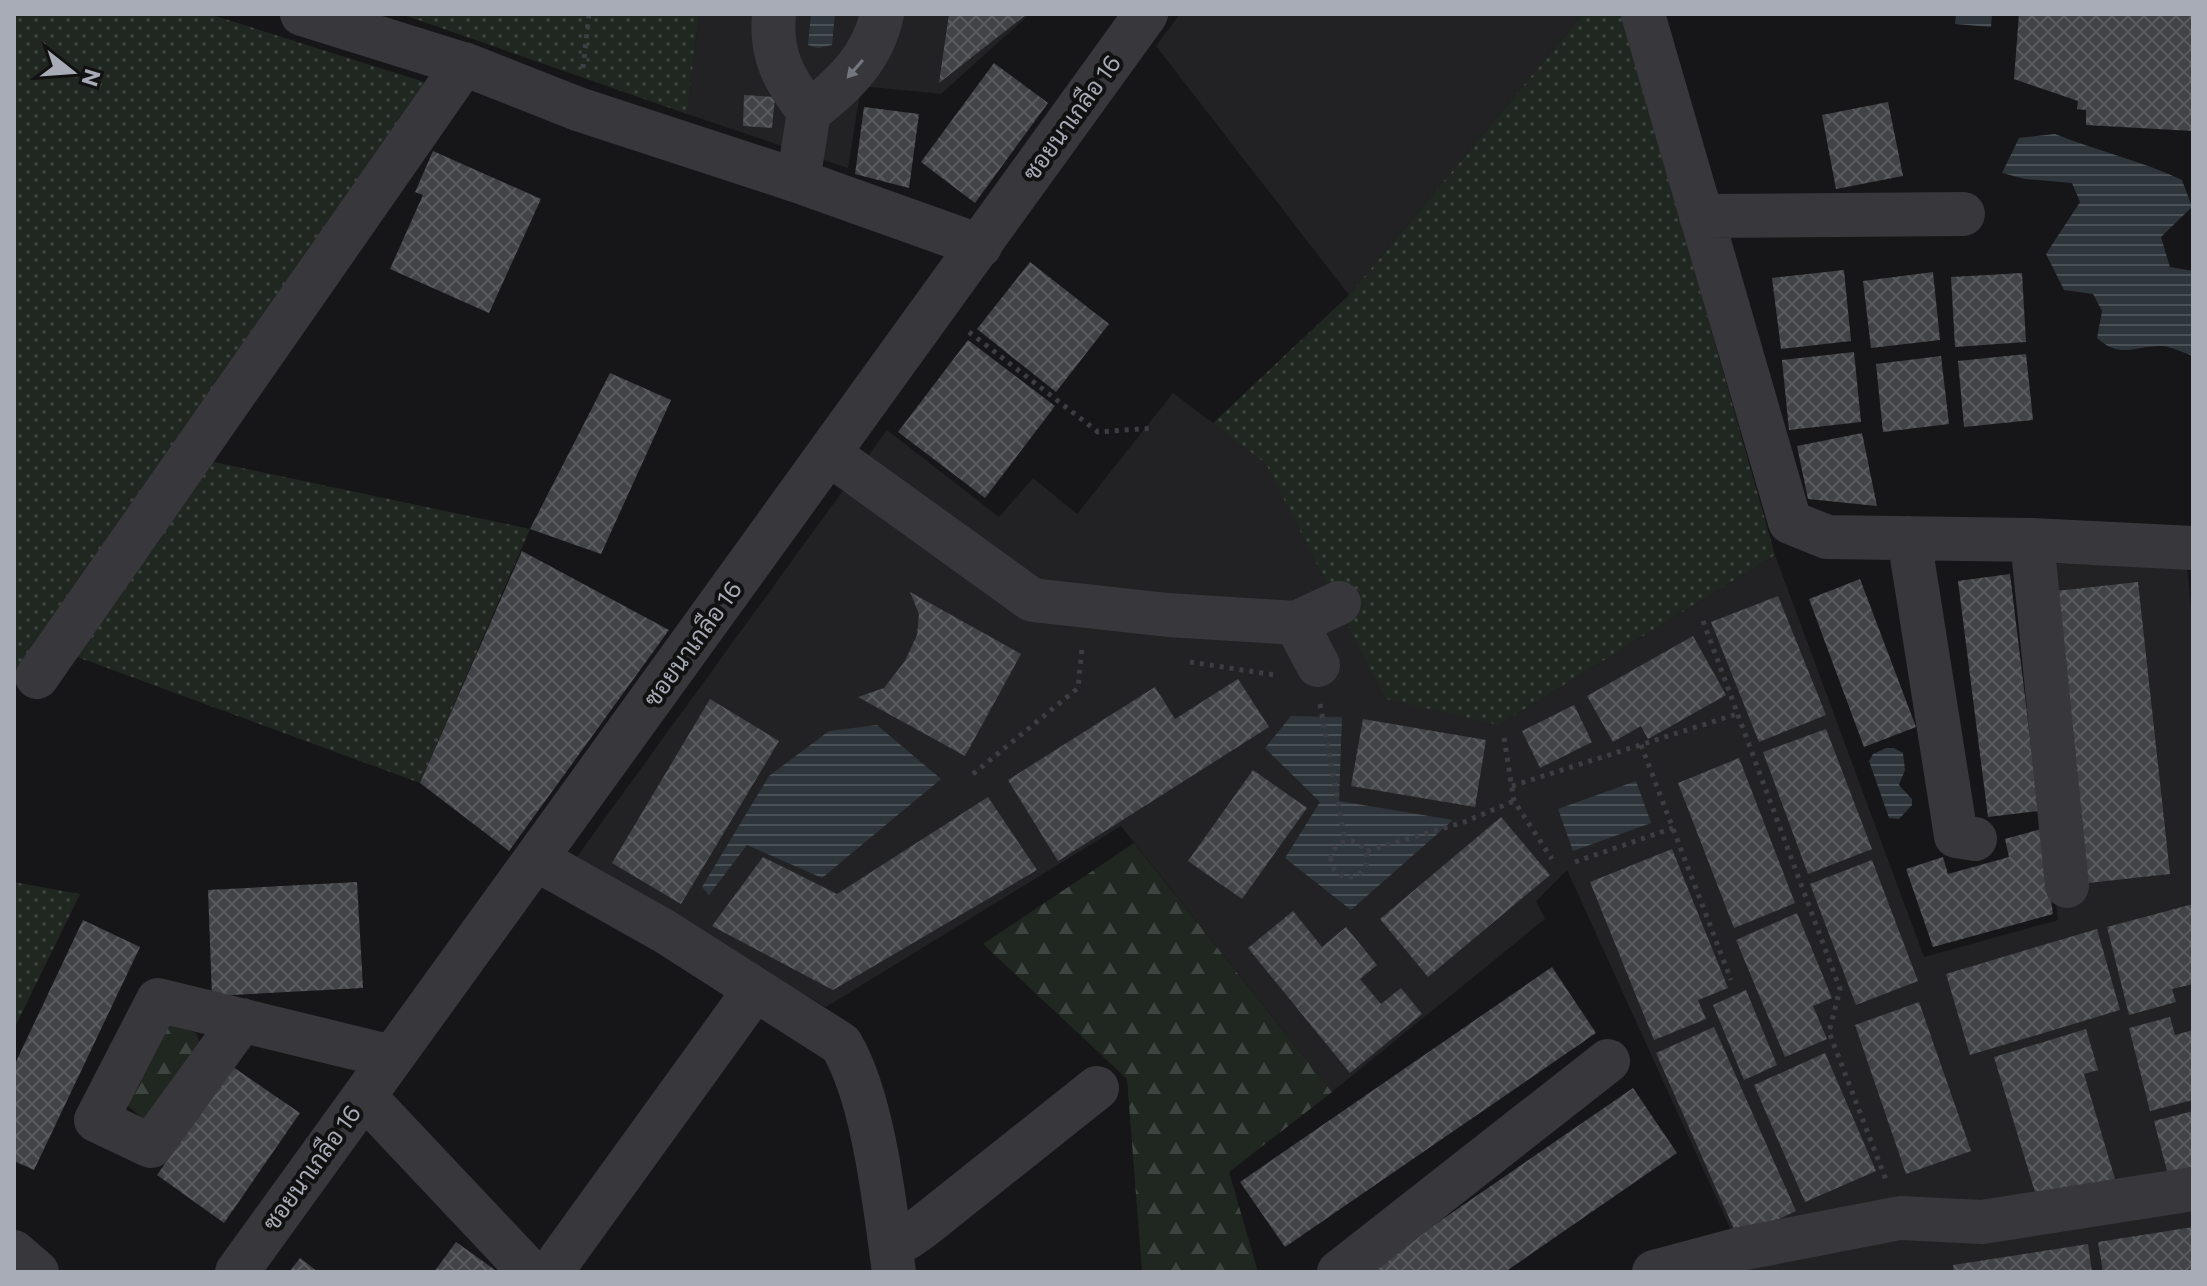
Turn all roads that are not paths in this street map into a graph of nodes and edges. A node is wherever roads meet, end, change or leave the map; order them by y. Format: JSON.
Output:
{"nodes":[{"id":1,"x":774,"y":14,"type":"edge"},
{"id":2,"x":882,"y":14,"type":"edge"},
{"id":3,"x":1146,"y":14,"type":"edge"},
{"id":4,"x":1643,"y":14,"type":"edge"},
{"id":5,"x":327,"y":18,"type":"edge"},
{"id":6,"x":464,"y":64,"type":"junction"},
{"id":7,"x":809,"y":112,"type":"junction"},
{"id":8,"x":798,"y":181,"type":"junction"},
{"id":9,"x":1963,"y":214,"type":"dead end"},
{"id":10,"x":1701,"y":216,"type":"junction"},
{"id":11,"x":980,"y":246,"type":"junction"},
{"id":12,"x":831,"y":455,"type":"junction"},
{"id":13,"x":1909,"y":538,"type":"junction"},
{"id":14,"x":2032,"y":540,"type":"junction"},
{"id":15,"x":2193,"y":548,"type":"edge"},
{"id":16,"x":1339,"y":603,"type":"dead end"},
{"id":17,"x":1296,"y":623,"type":"junction"},
{"id":18,"x":1303,"y":671,"type":"road end"},
{"id":19,"x":37,"y":677,"type":"dead end"},
{"id":20,"x":1975,"y":839,"type":"dead end"},
{"id":21,"x":536,"y":859,"type":"junction"},
{"id":22,"x":2067,"y":886,"type":"dead end"},
{"id":23,"x":754,"y":991,"type":"junction"},
{"id":24,"x":242,"y":1020,"type":"dead end"},
{"id":25,"x":392,"y":1057,"type":"junction"},
{"id":26,"x":1608,"y":1061,"type":"dead end"},
{"id":27,"x":1097,"y":1088,"type":"dead end"},
{"id":28,"x":364,"y":1096,"type":"junction"},
{"id":29,"x":2193,"y":1189,"type":"edge"},
{"id":30,"x":14,"y":1252,"type":"edge"},
{"id":31,"x":892,"y":1257,"type":"edge"},
{"id":32,"x":37,"y":1272,"type":"edge"},
{"id":33,"x":237,"y":1272,"type":"edge"},
{"id":34,"x":530,"y":1272,"type":"edge"},
{"id":35,"x":551,"y":1272,"type":"edge"},
{"id":36,"x":1339,"y":1272,"type":"edge"},
{"id":37,"x":1654,"y":1272,"type":"edge"}],
"edges":[{"from":1,"to":7,"type":"street"},
{"from":2,"to":7,"type":"street","one_way":true},
{"from":3,"to":11,"type":"street","name":"ซอยนาเกลือ 16"},
{"from":4,"to":10,"type":"street"},
{"from":5,"to":6,"type":"street"},
{"from":6,"to":8,"type":"street"},
{"from":6,"to":19,"type":"street"},
{"from":7,"to":8,"type":"street"},
{"from":8,"to":11,"type":"street"},
{"from":9,"to":10,"type":"street"},
{"from":10,"to":13,"type":"street"},
{"from":11,"to":12,"type":"street","name":"ซอยนาเกลือ 16"},
{"from":12,"to":17,"type":"street"},
{"from":12,"to":21,"type":"street","name":"ซอยนาเกลือ 16"},
{"from":13,"to":14,"type":"street"},
{"from":13,"to":20,"type":"street"},
{"from":14,"to":15,"type":"street"},
{"from":14,"to":22,"type":"street"},
{"from":16,"to":17,"type":"street"},
{"from":17,"to":18,"type":"street"},
{"from":21,"to":23,"type":"street"},
{"from":21,"to":25,"type":"street","name":"ซอยนาเกลือ 16"},
{"from":23,"to":31,"type":"street"},
{"from":23,"to":35,"type":"street"},
{"from":24,"to":25,"type":"street"},
{"from":25,"to":28,"type":"street","name":"ซอยนาเกลือ 16"},
{"from":26,"to":36,"type":"street"},
{"from":27,"to":31,"type":"street"},
{"from":28,"to":33,"type":"street","name":"ซอยนาเกลือ 16"},
{"from":28,"to":34,"type":"street"},
{"from":29,"to":37,"type":"street"},
{"from":30,"to":32,"type":"street"}]}
